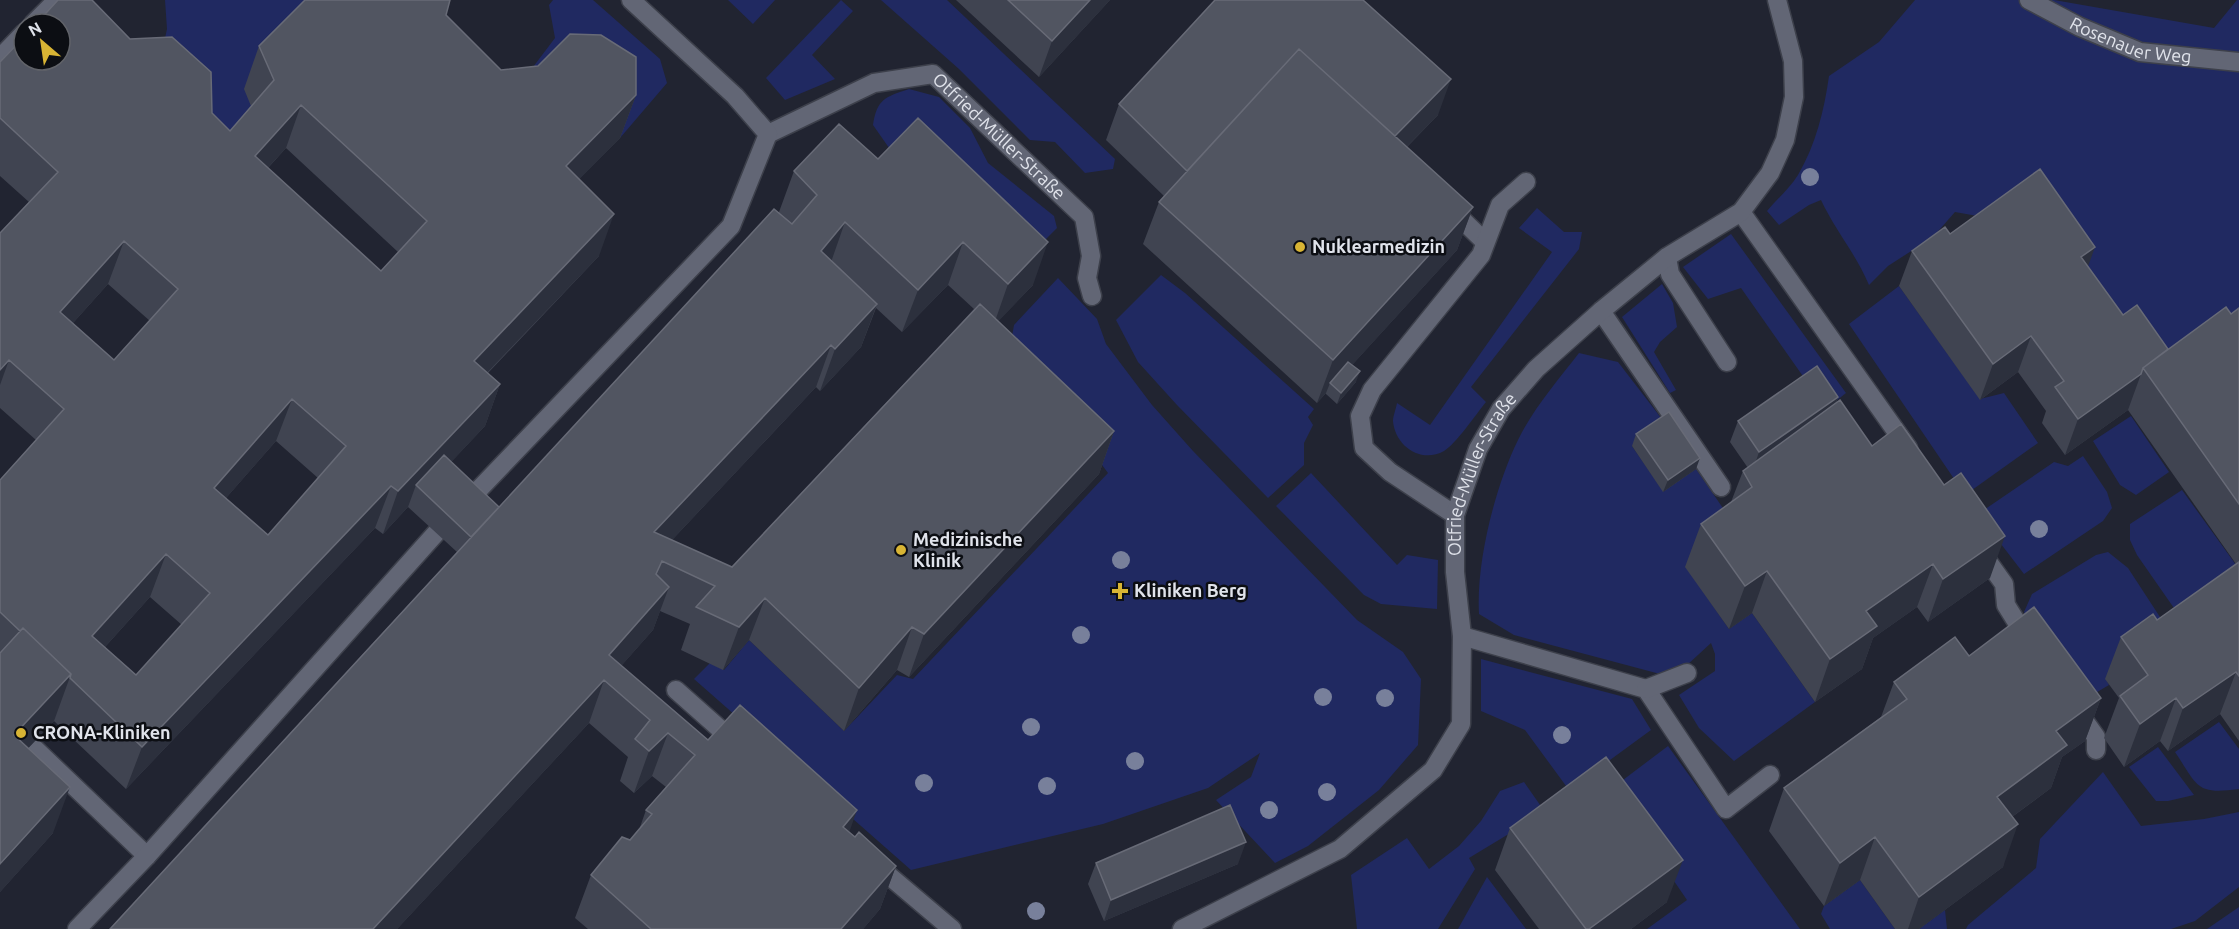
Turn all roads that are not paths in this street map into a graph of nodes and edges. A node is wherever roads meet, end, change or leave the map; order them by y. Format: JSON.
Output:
{"nodes":[{"id":1,"x":57,"y":0,"type":"edge"},
{"id":2,"x":631,"y":0,"type":"edge"},
{"id":3,"x":1777,"y":0,"type":"edge"},
{"id":4,"x":2029,"y":0,"type":"edge"},
{"id":5,"x":45,"y":12,"type":"edge"},
{"id":6,"x":12,"y":46,"type":"edge"},
{"id":7,"x":0,"y":58,"type":"edge"},
{"id":8,"x":2239,"y":63,"type":"edge"},
{"id":9,"x":768,"y":134,"type":"junction"},
{"id":10,"x":1526,"y":182,"type":"dead end"},
{"id":11,"x":1434,"y":194,"type":"edge"},
{"id":12,"x":1741,"y":212,"type":"junction"},
{"id":13,"x":1485,"y":241,"type":"junction"},
{"id":14,"x":1667,"y":257,"type":"junction"},
{"id":15,"x":1092,"y":296,"type":"dead end"},
{"id":16,"x":1601,"y":311,"type":"junction"},
{"id":17,"x":1726,"y":362,"type":"dead end"},
{"id":18,"x":1920,"y":465,"type":"edge"},
{"id":19,"x":1721,"y":487,"type":"dead end"},
{"id":20,"x":465,"y":504,"type":"edge"},
{"id":21,"x":1455,"y":515,"type":"junction"},
{"id":22,"x":1967,"y":532,"type":"edge"},
{"id":23,"x":436,"y":533,"type":"dead end"},
{"id":24,"x":1462,"y":636,"type":"junction"},
{"id":25,"x":2040,"y":658,"type":"edge"},
{"id":26,"x":1687,"y":673,"type":"dead end"},
{"id":27,"x":1646,"y":689,"type":"junction"},
{"id":28,"x":676,"y":690,"type":"dead end"},
{"id":29,"x":2066,"y":694,"type":"edge"},
{"id":30,"x":30,"y":745,"type":"edge"},
{"id":31,"x":2096,"y":750,"type":"dead end"},
{"id":32,"x":749,"y":754,"type":"edge"},
{"id":33,"x":1770,"y":775,"type":"dead end"},
{"id":34,"x":856,"y":848,"type":"edge"},
{"id":35,"x":147,"y":856,"type":"junction"},
{"id":36,"x":77,"y":929,"type":"edge"},
{"id":37,"x":952,"y":929,"type":"edge"},
{"id":38,"x":1182,"y":929,"type":"edge"}],
"edges":[{"from":1,"to":5,"type":"street"},
{"from":2,"to":9,"type":"street"},
{"from":3,"to":12,"type":"street","name":"Otfried-Müller-Straße"},
{"from":4,"to":8,"type":"street","name":"Rosenauer Weg"},
{"from":6,"to":7,"type":"street"},
{"from":9,"to":15,"type":"street","name":"Otfried-Müller-Straße"},
{"from":9,"to":20,"type":"street"},
{"from":10,"to":13,"type":"street"},
{"from":11,"to":13,"type":"street"},
{"from":12,"to":14,"type":"street","name":"Otfried-Müller-Straße"},
{"from":12,"to":18,"type":"street"},
{"from":13,"to":21,"type":"street"},
{"from":14,"to":16,"type":"street","name":"Otfried-Müller-Straße"},
{"from":14,"to":17,"type":"street"},
{"from":16,"to":19,"type":"street"},
{"from":16,"to":21,"type":"street","name":"Otfried-Müller-Straße"},
{"from":21,"to":24,"type":"street","name":"Otfried-Müller-Straße"},
{"from":22,"to":25,"type":"street"},
{"from":23,"to":35,"type":"street"},
{"from":24,"to":27,"type":"street"},
{"from":24,"to":38,"type":"street","name":"Otfried-Müller-Straße"},
{"from":26,"to":27,"type":"street"},
{"from":27,"to":33,"type":"street"},
{"from":28,"to":32,"type":"street"},
{"from":29,"to":31,"type":"street"},
{"from":30,"to":35,"type":"street"},
{"from":34,"to":37,"type":"street"},
{"from":35,"to":36,"type":"street"}]}
